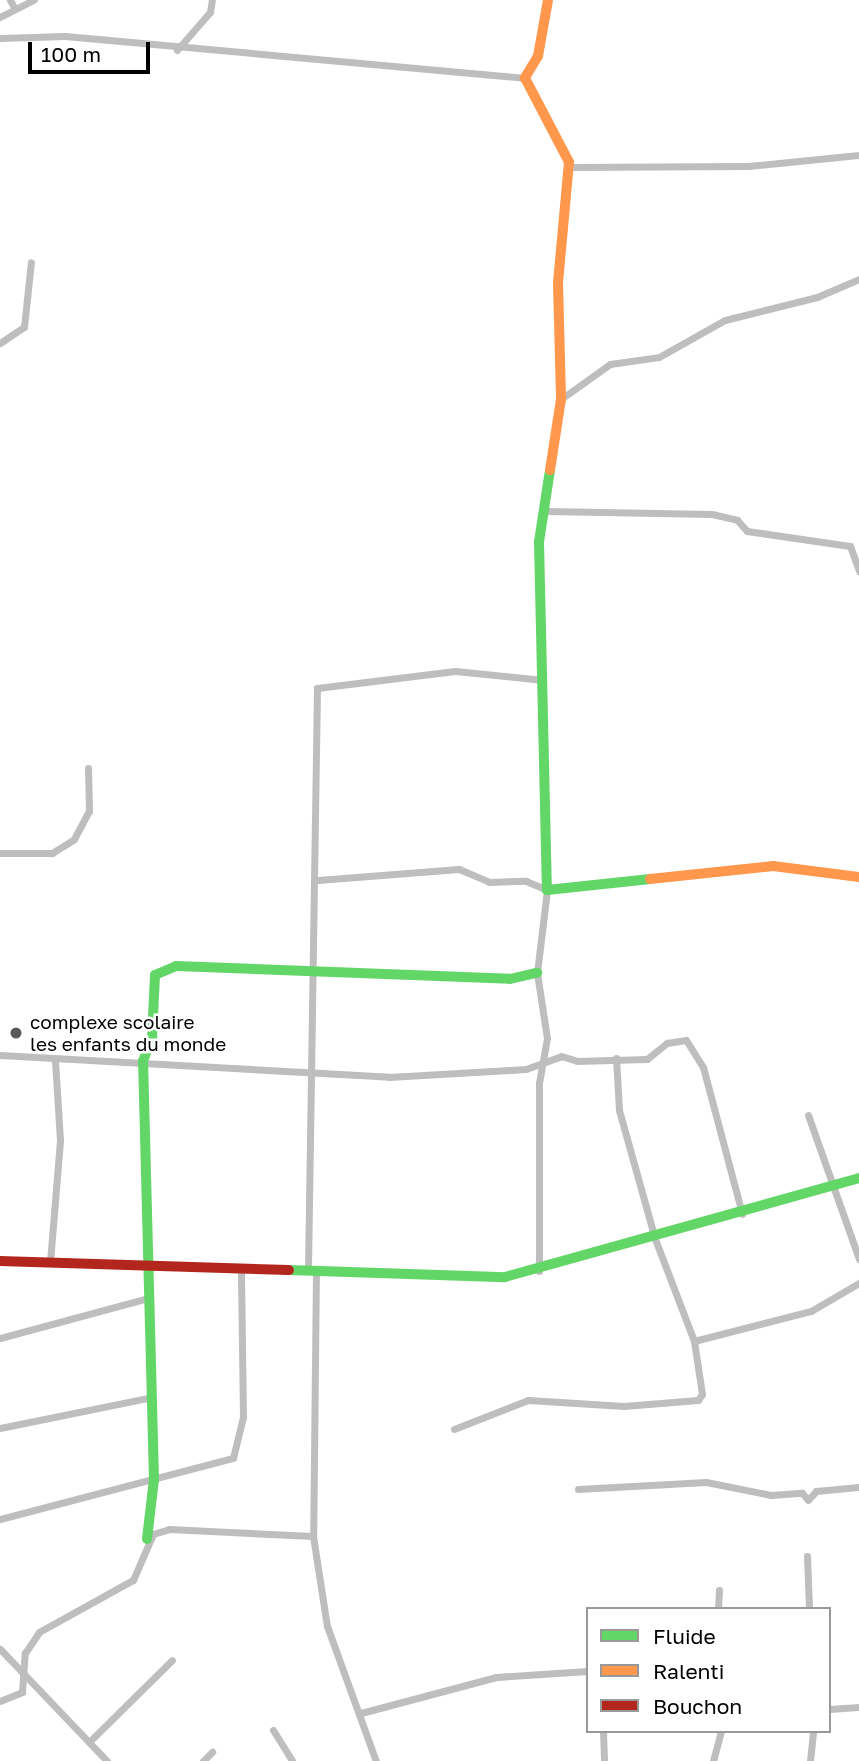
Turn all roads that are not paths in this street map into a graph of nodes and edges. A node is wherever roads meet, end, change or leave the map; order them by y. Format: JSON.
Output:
{"nodes":[{"id":1,"x":10,"y":0,"type":"edge"},
{"id":2,"x":34,"y":0,"type":"edge"},
{"id":3,"x":212,"y":0,"type":"edge"},
{"id":4,"x":548,"y":0,"type":"edge"},
{"id":5,"x":15,"y":9,"type":"junction"},
{"id":6,"x":0,"y":17,"type":"edge"},
{"id":7,"x":0,"y":38,"type":"edge"},
{"id":8,"x":176,"y":51,"type":"junction"},
{"id":9,"x":525,"y":78,"type":"junction"},
{"id":10,"x":859,"y":155,"type":"edge"},
{"id":11,"x":568,"y":167,"type":"junction"},
{"id":12,"x":31,"y":262,"type":"dead end"},
{"id":13,"x":859,"y":279,"type":"edge"},
{"id":14,"x":0,"y":344,"type":"edge"},
{"id":15,"x":561,"y":399,"type":"junction"},
{"id":16,"x":546,"y":511,"type":"junction"},
{"id":17,"x":859,"y":571,"type":"edge"},
{"id":18,"x":545,"y":680,"type":"junction"},
{"id":19,"x":88,"y":768,"type":"dead end"},
{"id":20,"x":0,"y":853,"type":"edge"},
{"id":21,"x":859,"y":877,"type":"edge"},
{"id":22,"x":318,"y":880,"type":"junction"},
{"id":23,"x":547,"y":890,"type":"junction"},
{"id":24,"x":316,"y":973,"type":"junction"},
{"id":25,"x":537,"y":973,"type":"junction"},
{"id":26,"x":0,"y":1055,"type":"edge"},
{"id":27,"x":547,"y":1058,"type":"junction"},
{"id":28,"x":616,"y":1058,"type":"junction"},
{"id":29,"x":55,"y":1060,"type":"junction"},
{"id":30,"x":143,"y":1061,"type":"junction"},
{"id":31,"x":311,"y":1072,"type":"junction"},
{"id":32,"x":808,"y":1115,"type":"dead end"},
{"id":33,"x":859,"y":1178,"type":"edge"},
{"id":34,"x":836,"y":1186,"type":"junction"},
{"id":35,"x":742,"y":1214,"type":"junction"},
{"id":36,"x":655,"y":1238,"type":"junction"},
{"id":37,"x":859,"y":1259,"type":"edge"},
{"id":38,"x":0,"y":1261,"type":"edge"},
{"id":39,"x":50,"y":1262,"type":"junction"},
{"id":40,"x":145,"y":1264,"type":"junction"},
{"id":41,"x":241,"y":1266,"type":"junction"},
{"id":42,"x":312,"y":1268,"type":"junction"},
{"id":43,"x":540,"y":1272,"type":"junction"},
{"id":44,"x":859,"y":1283,"type":"edge"},
{"id":45,"x":148,"y":1298,"type":"junction"},
{"id":46,"x":0,"y":1338,"type":"edge"},
{"id":47,"x":694,"y":1341,"type":"junction"},
{"id":48,"x":152,"y":1397,"type":"junction"},
{"id":49,"x":0,"y":1428,"type":"edge"},
{"id":50,"x":454,"y":1429,"type":"dead end"},
{"id":51,"x":154,"y":1479,"type":"junction"},
{"id":52,"x":859,"y":1487,"type":"edge"},
{"id":53,"x":578,"y":1489,"type":"dead end"},
{"id":54,"x":0,"y":1519,"type":"edge"},
{"id":55,"x":313,"y":1536,"type":"junction"},
{"id":56,"x":147,"y":1539,"type":"junction"},
{"id":57,"x":807,"y":1556,"type":"dead end"},
{"id":58,"x":719,"y":1590,"type":"dead end"},
{"id":59,"x":718,"y":1607,"type":"edge"},
{"id":60,"x":809,"y":1607,"type":"edge"},
{"id":61,"x":0,"y":1649,"type":"edge"},
{"id":62,"x":172,"y":1660,"type":"dead end"},
{"id":63,"x":586,"y":1671,"type":"edge"},
{"id":64,"x":26,"y":1676,"type":"junction"},
{"id":65,"x":0,"y":1701,"type":"edge"},
{"id":66,"x":859,"y":1707,"type":"edge"},
{"id":67,"x":831,"y":1709,"type":"edge"},
{"id":68,"x":361,"y":1713,"type":"junction"},
{"id":69,"x":273,"y":1730,"type":"dead end"},
{"id":70,"x":603,"y":1733,"type":"edge"},
{"id":71,"x":721,"y":1733,"type":"edge"},
{"id":72,"x":813,"y":1733,"type":"edge"},
{"id":73,"x":90,"y":1741,"type":"junction"},
{"id":74,"x":212,"y":1752,"type":"dead end"},
{"id":75,"x":715,"y":1760,"type":"edge"},
{"id":76,"x":107,"y":1761,"type":"edge"},
{"id":77,"x":203,"y":1761,"type":"edge"},
{"id":78,"x":292,"y":1761,"type":"edge"},
{"id":79,"x":376,"y":1761,"type":"edge"},
{"id":80,"x":604,"y":1761,"type":"edge"},
{"id":81,"x":810,"y":1761,"type":"edge"}],
"edges":[{"from":1,"to":5,"type":"street"},
{"from":2,"to":5,"type":"street"},
{"from":3,"to":8,"type":"street"},
{"from":4,"to":9,"type":"street"},
{"from":5,"to":6,"type":"street"},
{"from":7,"to":8,"type":"street"},
{"from":8,"to":9,"type":"street"},
{"from":9,"to":11,"type":"street"},
{"from":10,"to":11,"type":"street"},
{"from":11,"to":15,"type":"street"},
{"from":12,"to":14,"type":"street"},
{"from":13,"to":15,"type":"street"},
{"from":15,"to":16,"type":"street"},
{"from":16,"to":17,"type":"street"},
{"from":16,"to":18,"type":"street"},
{"from":18,"to":22,"type":"street"},
{"from":18,"to":23,"type":"street"},
{"from":19,"to":20,"type":"street"},
{"from":21,"to":23,"type":"street"},
{"from":22,"to":23,"type":"street"},
{"from":22,"to":24,"type":"street"},
{"from":23,"to":25,"type":"street"},
{"from":24,"to":25,"type":"street"},
{"from":24,"to":30,"type":"street"},
{"from":24,"to":31,"type":"street"},
{"from":25,"to":27,"type":"street"},
{"from":26,"to":29,"type":"street"},
{"from":27,"to":28,"type":"street"},
{"from":27,"to":31,"type":"street"},
{"from":27,"to":43,"type":"street"},
{"from":28,"to":35,"type":"street"},
{"from":28,"to":36,"type":"street"},
{"from":29,"to":30,"type":"street"},
{"from":29,"to":39,"type":"street"},
{"from":30,"to":31,"type":"street"},
{"from":30,"to":40,"type":"street"},
{"from":31,"to":42,"type":"street"},
{"from":32,"to":34,"type":"street"},
{"from":33,"to":34,"type":"street"},
{"from":34,"to":35,"type":"street"},
{"from":34,"to":37,"type":"street"},
{"from":35,"to":36,"type":"street"},
{"from":36,"to":43,"type":"street"},
{"from":36,"to":47,"type":"street"},
{"from":38,"to":39,"type":"street"},
{"from":39,"to":40,"type":"street"},
{"from":40,"to":41,"type":"street"},
{"from":40,"to":45,"type":"street"},
{"from":41,"to":42,"type":"street"},
{"from":41,"to":51,"type":"street"},
{"from":42,"to":43,"type":"street"},
{"from":42,"to":55,"type":"street"},
{"from":44,"to":47,"type":"street"},
{"from":45,"to":46,"type":"street"},
{"from":45,"to":48,"type":"street"},
{"from":47,"to":50,"type":"street"},
{"from":48,"to":49,"type":"street"},
{"from":48,"to":51,"type":"street"},
{"from":51,"to":54,"type":"street"},
{"from":51,"to":56,"type":"street"},
{"from":52,"to":53,"type":"street"},
{"from":55,"to":56,"type":"street"},
{"from":55,"to":68,"type":"street"},
{"from":56,"to":64,"type":"street"},
{"from":57,"to":60,"type":"street"},
{"from":58,"to":59,"type":"street"},
{"from":61,"to":64,"type":"street"},
{"from":62,"to":73,"type":"street"},
{"from":63,"to":68,"type":"street"},
{"from":64,"to":65,"type":"street"},
{"from":64,"to":73,"type":"street"},
{"from":66,"to":67,"type":"street"},
{"from":68,"to":79,"type":"street"},
{"from":69,"to":78,"type":"street"},
{"from":70,"to":80,"type":"street"},
{"from":71,"to":75,"type":"street"},
{"from":72,"to":81,"type":"street"},
{"from":73,"to":76,"type":"street"},
{"from":74,"to":77,"type":"street"}]}
